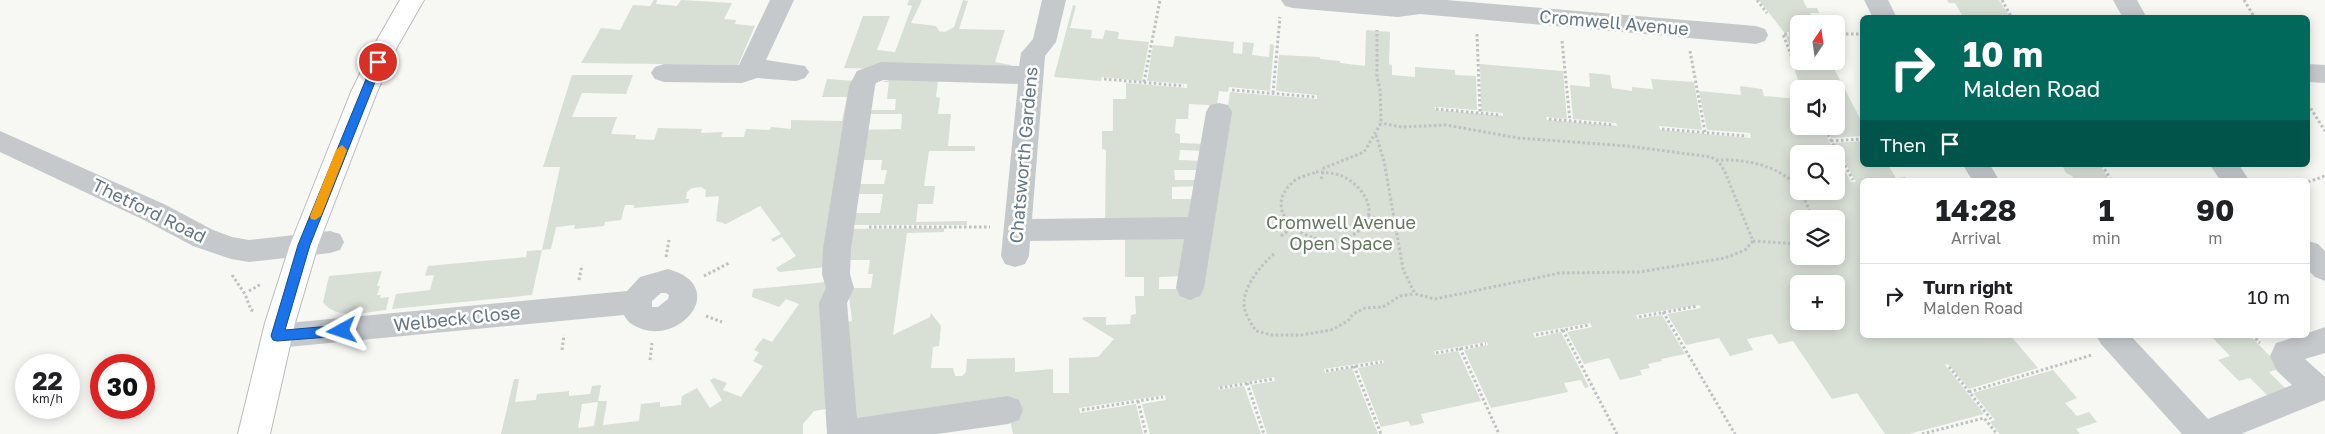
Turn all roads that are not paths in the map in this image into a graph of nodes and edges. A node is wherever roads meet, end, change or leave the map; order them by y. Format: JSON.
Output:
{"nodes":[{"id":1,"x":412,"y":0,"type":"edge"},
{"id":2,"x":782,"y":0,"type":"edge"},
{"id":3,"x":1054,"y":0,"type":"edge"},
{"id":4,"x":1876,"y":0,"type":"edge"},
{"id":5,"x":2125,"y":0,"type":"edge"},
{"id":6,"x":1286,"y":7,"type":"edge"},
{"id":7,"x":1884,"y":15,"type":"edge"},
{"id":8,"x":2133,"y":15,"type":"edge"},
{"id":9,"x":1756,"y":35,"type":"dead end"},
{"id":10,"x":751,"y":68,"type":"junction"},
{"id":11,"x":796,"y":72,"type":"dead end"},
{"id":12,"x":2310,"y":72,"type":"edge"},
{"id":13,"x":664,"y":73,"type":"dead end"},
{"id":14,"x":2325,"y":74,"type":"edge"},
{"id":15,"x":1030,"y":75,"type":"junction"},
{"id":16,"x":1225,"y":101,"type":"road end"},
{"id":17,"x":0,"y":141,"type":"edge"},
{"id":18,"x":1977,"y":167,"type":"edge"},
{"id":19,"x":2225,"y":167,"type":"edge"},
{"id":20,"x":1985,"y":178,"type":"edge"},
{"id":21,"x":2234,"y":178,"type":"edge"},
{"id":22,"x":1200,"y":228,"type":"junction"},
{"id":23,"x":317,"y":243,"type":"junction"},
{"id":24,"x":2310,"y":254,"type":"edge"},
{"id":25,"x":2325,"y":269,"type":"edge"},
{"id":26,"x":1190,"y":288,"type":"dead end"},
{"id":27,"x":636,"y":302,"type":"dead end"},
{"id":28,"x":279,"y":329,"type":"junction"},
{"id":29,"x":2116,"y":340,"type":"edge"},
{"id":30,"x":2325,"y":340,"type":"edge"},
{"id":31,"x":1008,"y":410,"type":"dead end"},
{"id":32,"x":254,"y":434,"type":"edge"},
{"id":33,"x":2204,"y":434,"type":"edge"}],
"edges":[{"from":1,"to":23,"type":"main road"},
{"from":2,"to":10,"type":"street"},
{"from":3,"to":15,"type":"street","name":"Chatsworth Gardens"},
{"from":4,"to":7,"type":"street"},
{"from":5,"to":8,"type":"street"},
{"from":6,"to":9,"type":"street","name":"Cromwell Avenue"},
{"from":10,"to":11,"type":"street"},
{"from":10,"to":13,"type":"street"},
{"from":12,"to":14,"type":"street"},
{"from":15,"to":22,"type":"street","name":"Chatsworth Gardens"},
{"from":15,"to":31,"type":"street"},
{"from":16,"to":22,"type":"street"},
{"from":17,"to":23,"type":"street","name":"Thetford Road"},
{"from":18,"to":20,"type":"street"},
{"from":19,"to":21,"type":"street"},
{"from":22,"to":26,"type":"street"},
{"from":23,"to":28,"type":"main road"},
{"from":24,"to":25,"type":"street"},
{"from":27,"to":28,"type":"street","name":"Welbeck Close"},
{"from":28,"to":32,"type":"main road"},
{"from":29,"to":33,"type":"street"},
{"from":30,"to":33,"type":"street"}]}
